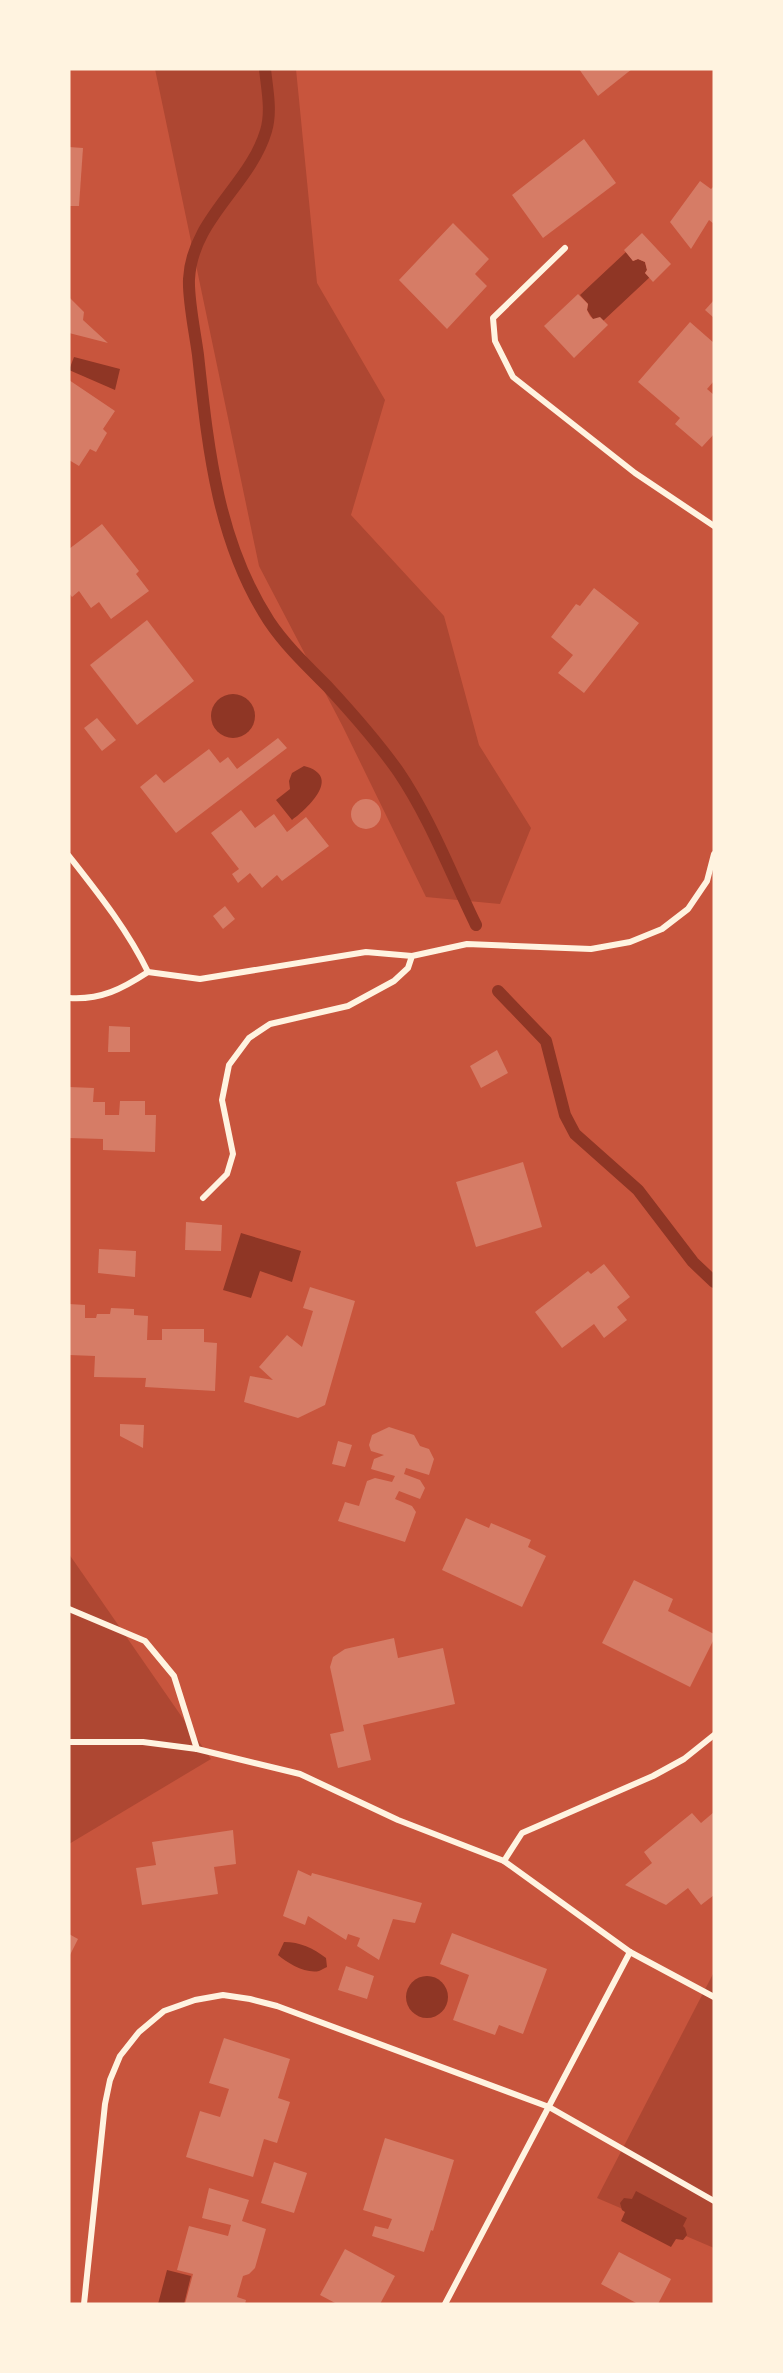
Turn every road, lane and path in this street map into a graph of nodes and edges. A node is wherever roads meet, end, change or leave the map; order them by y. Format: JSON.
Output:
{"nodes":[{"id":1,"x":565,"y":248,"type":"dead end"},
{"id":2,"x":714,"y":526,"type":"edge"},
{"id":3,"x":714,"y":854,"type":"edge"},
{"id":4,"x":69,"y":856,"type":"edge"},
{"id":5,"x":412,"y":956,"type":"junction"},
{"id":6,"x":148,"y":972,"type":"junction"},
{"id":7,"x":69,"y":998,"type":"edge"},
{"id":8,"x":203,"y":1198,"type":"dead end"},
{"id":9,"x":69,"y":1609,"type":"edge"},
{"id":10,"x":714,"y":1735,"type":"edge"},
{"id":11,"x":69,"y":1742,"type":"edge"},
{"id":12,"x":197,"y":1749,"type":"junction"},
{"id":13,"x":504,"y":1861,"type":"junction"},
{"id":14,"x":630,"y":1952,"type":"junction"},
{"id":15,"x":714,"y":1996,"type":"edge"},
{"id":16,"x":549,"y":2107,"type":"junction"},
{"id":17,"x":714,"y":2200,"type":"edge"},
{"id":18,"x":84,"y":2304,"type":"edge"},
{"id":19,"x":445,"y":2304,"type":"edge"}],
"edges":[{"from":1,"to":2,"type":"street"},
{"from":3,"to":5,"type":"street"},
{"from":4,"to":6,"type":"street"},
{"from":5,"to":6,"type":"street"},
{"from":5,"to":8,"type":"street"},
{"from":6,"to":7,"type":"street"},
{"from":9,"to":12,"type":"street"},
{"from":10,"to":13,"type":"street"},
{"from":11,"to":12,"type":"street"},
{"from":12,"to":13,"type":"street"},
{"from":13,"to":14,"type":"street"},
{"from":14,"to":15,"type":"street"},
{"from":14,"to":16,"type":"street"},
{"from":16,"to":17,"type":"street"},
{"from":16,"to":18,"type":"street"},
{"from":16,"to":19,"type":"street"}]}
